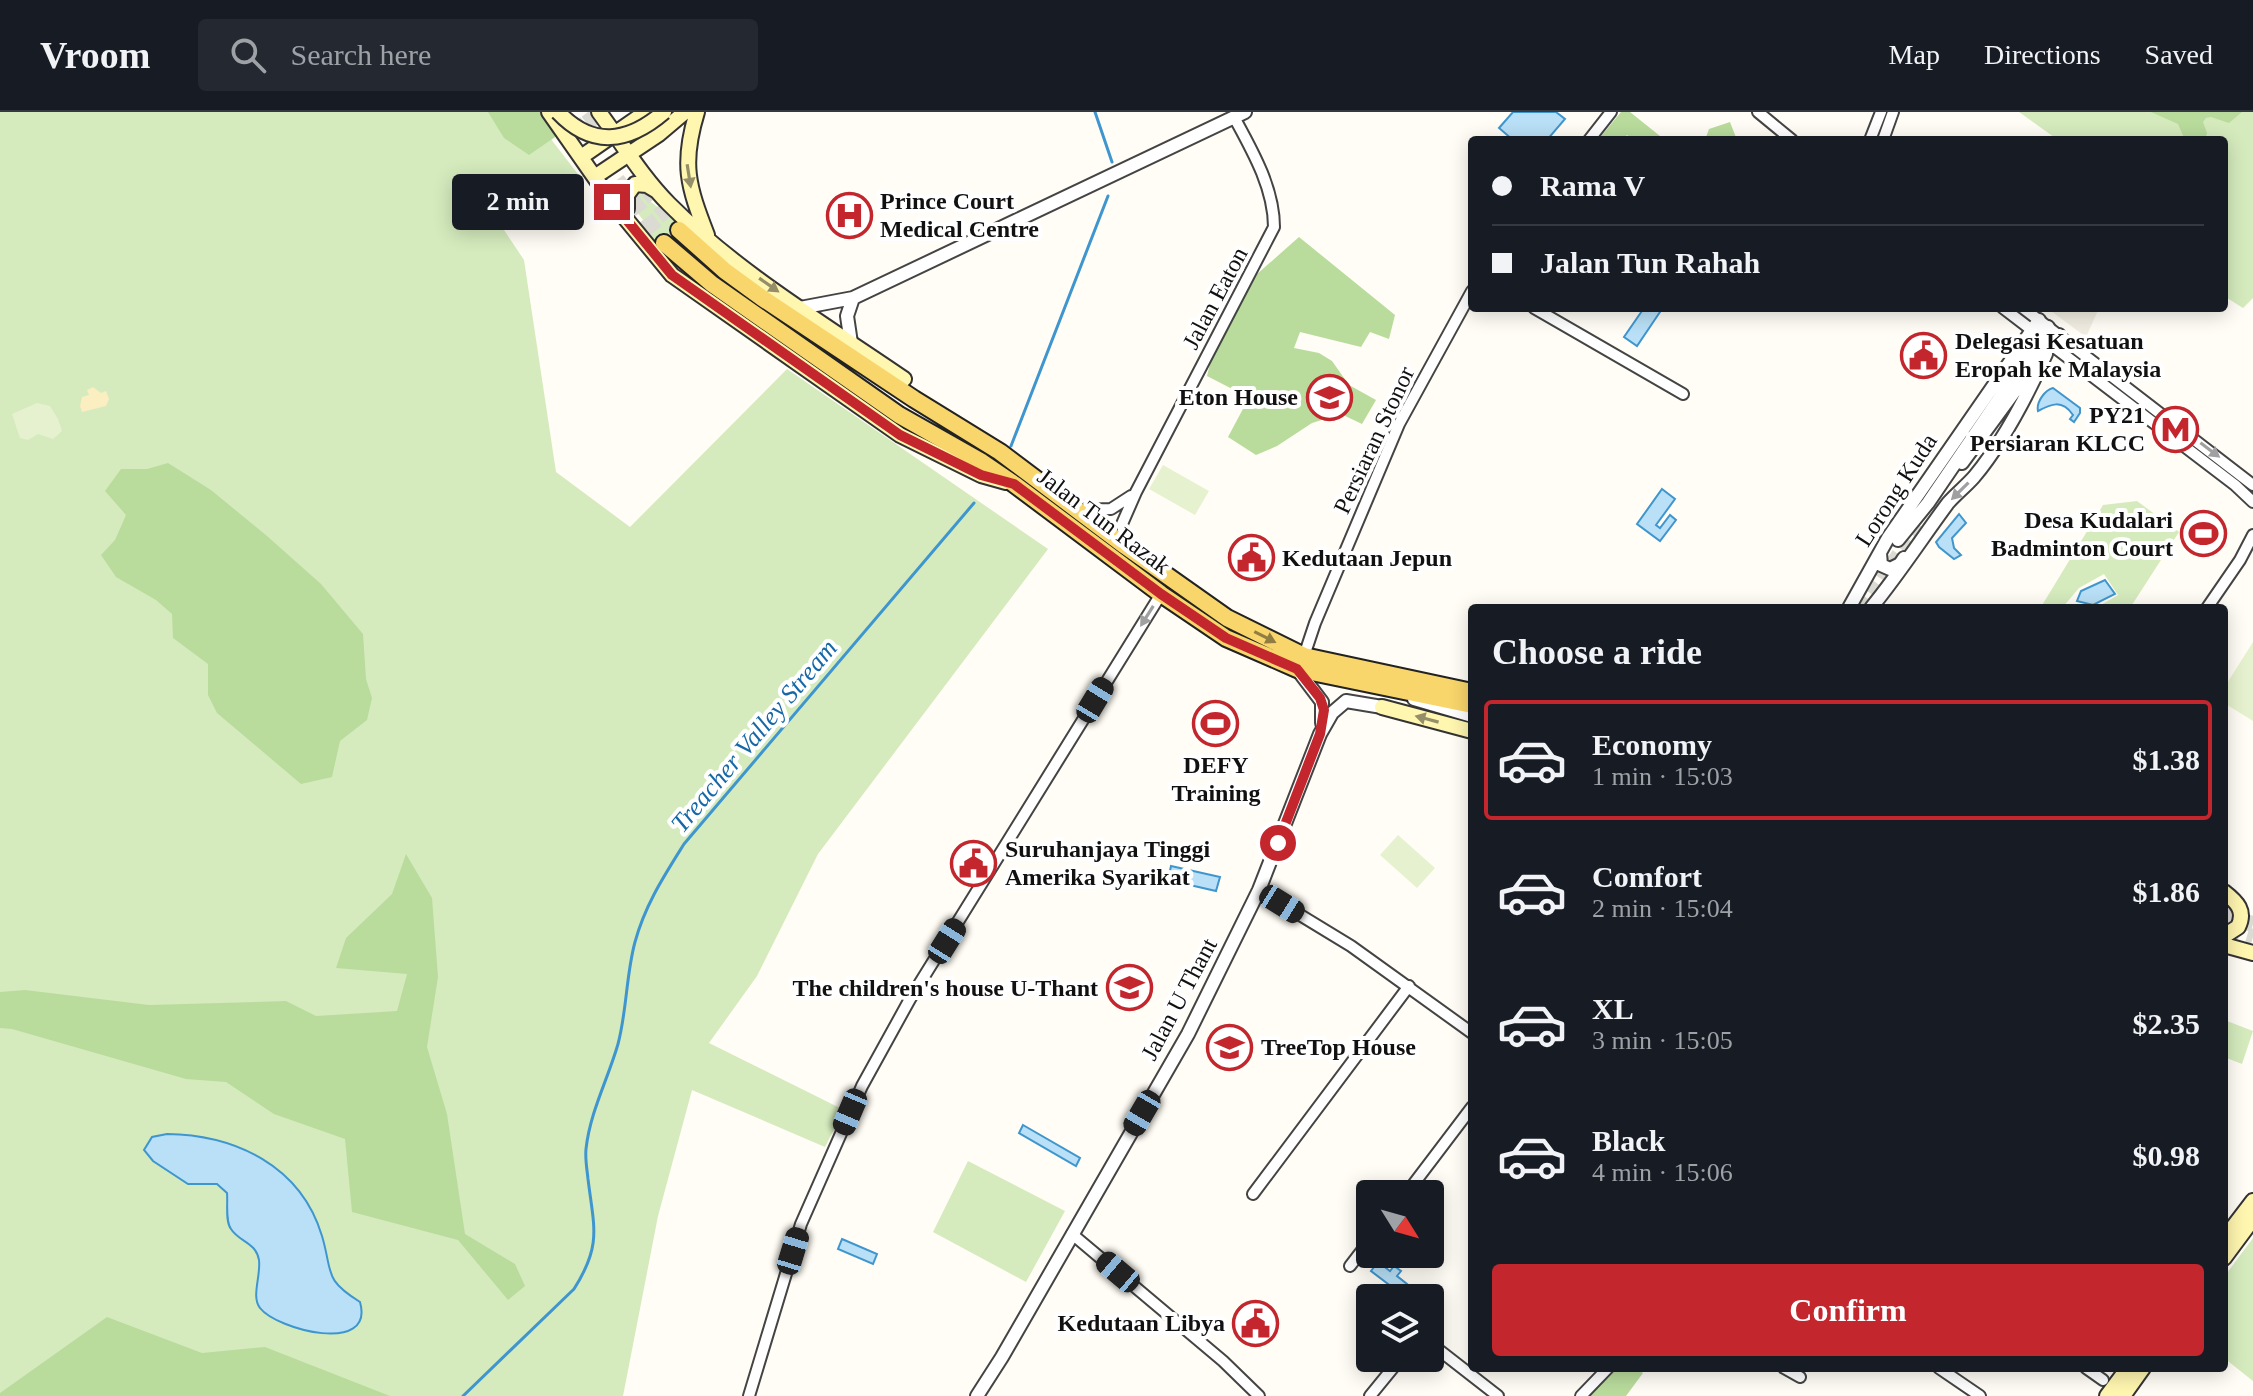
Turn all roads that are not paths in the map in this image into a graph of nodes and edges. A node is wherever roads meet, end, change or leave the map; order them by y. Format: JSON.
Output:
{"nodes":[{"id":1,"x":550,"y":112,"type":"edge"},
{"id":2,"x":558,"y":112,"type":"edge"},
{"id":3,"x":599,"y":112,"type":"edge"},
{"id":4,"x":646,"y":112,"type":"edge"},
{"id":5,"x":664,"y":112,"type":"edge"},
{"id":6,"x":685,"y":112,"type":"edge"},
{"id":7,"x":697,"y":112,"type":"edge"},
{"id":8,"x":1611,"y":112,"type":"edge"},
{"id":9,"x":1758,"y":112,"type":"edge"},
{"id":10,"x":1881,"y":112,"type":"edge"},
{"id":11,"x":1893,"y":112,"type":"edge"},
{"id":12,"x":1237,"y":114,"type":"edge"},
{"id":13,"x":616,"y":135,"type":"junction"},
{"id":14,"x":1592,"y":136,"type":"edge"},
{"id":15,"x":1787,"y":136,"type":"edge"},
{"id":16,"x":1872,"y":136,"type":"edge"},
{"id":17,"x":1884,"y":136,"type":"edge"},
{"id":18,"x":629,"y":154,"type":"junction"},
{"id":19,"x":584,"y":155,"type":"junction"},
{"id":20,"x":599,"y":174,"type":"junction"},
{"id":21,"x":657,"y":191,"type":"junction"},
{"id":22,"x":627,"y":209,"type":"junction"},
{"id":23,"x":679,"y":230,"type":"tunnel mouth"},
{"id":24,"x":708,"y":239,"type":"junction"},
{"id":25,"x":664,"y":243,"type":"tunnel mouth"},
{"id":26,"x":853,"y":298,"type":"junction"},
{"id":27,"x":1468,"y":298,"type":"edge"},
{"id":28,"x":800,"y":308,"type":"junction"},
{"id":29,"x":1541,"y":312,"type":"edge"},
{"id":30,"x":2009,"y":312,"type":"edge"},
{"id":31,"x":2026,"y":312,"type":"edge"},
{"id":32,"x":2045,"y":335,"type":"junction"},
{"id":33,"x":851,"y":343,"type":"junction"},
{"id":34,"x":904,"y":379,"type":"joint"},
{"id":35,"x":1683,"y":394,"type":"dead end"},
{"id":36,"x":905,"y":429,"type":"junction"},
{"id":37,"x":984,"y":441,"type":"junction"},
{"id":38,"x":2253,"y":485,"type":"edge"},
{"id":39,"x":1136,"y":492,"type":"junction"},
{"id":40,"x":2251,"y":497,"type":"edge"},
{"id":41,"x":1932,"y":504,"type":"dead end"},
{"id":42,"x":1077,"y":510,"type":"junction"},
{"id":43,"x":2253,"y":535,"type":"edge"},
{"id":44,"x":1898,"y":540,"type":"dead end"},
{"id":45,"x":1125,"y":546,"type":"junction"},
{"id":46,"x":1883,"y":546,"type":"junction"},
{"id":47,"x":1917,"y":548,"type":"junction"},
{"id":48,"x":1161,"y":594,"type":"junction"},
{"id":49,"x":1851,"y":604,"type":"edge"},
{"id":50,"x":1874,"y":604,"type":"edge"},
{"id":51,"x":2210,"y":604,"type":"edge"},
{"id":52,"x":1301,"y":662,"type":"junction"},
{"id":53,"x":1382,"y":686,"type":"junction"},
{"id":54,"x":1468,"y":691,"type":"edge"},
{"id":55,"x":1468,"y":704,"type":"edge"},
{"id":56,"x":1382,"y":707,"type":"joint"},
{"id":57,"x":1468,"y":715,"type":"edge"},
{"id":58,"x":1468,"y":730,"type":"edge"},
{"id":59,"x":1320,"y":734,"type":"junction"},
{"id":60,"x":1259,"y":890,"type":"junction"},
{"id":61,"x":2228,"y":894,"type":"edge"},
{"id":62,"x":2228,"y":896,"type":"edge"},
{"id":63,"x":2253,"y":903,"type":"edge"},
{"id":64,"x":2228,"y":933,"type":"edge"},
{"id":65,"x":2228,"y":946,"type":"edge"},
{"id":66,"x":2253,"y":953,"type":"edge"},
{"id":67,"x":1409,"y":986,"type":"junction"},
{"id":68,"x":1468,"y":1030,"type":"edge"},
{"id":69,"x":1468,"y":1112,"type":"edge"},
{"id":70,"x":1417,"y":1180,"type":"edge"},
{"id":71,"x":1253,"y":1194,"type":"dead end"},
{"id":72,"x":2253,"y":1201,"type":"edge"},
{"id":73,"x":2253,"y":1219,"type":"edge"},
{"id":74,"x":1072,"y":1234,"type":"junction"},
{"id":75,"x":2228,"y":1234,"type":"edge"},
{"id":76,"x":2228,"y":1253,"type":"edge"},
{"id":77,"x":1356,"y":1258,"type":"edge"},
{"id":78,"x":1350,"y":1266,"type":"dead end"},
{"id":79,"x":1444,"y":1354,"type":"edge"},
{"id":80,"x":1390,"y":1372,"type":"edge"},
{"id":81,"x":1604,"y":1372,"type":"edge"},
{"id":82,"x":1791,"y":1372,"type":"edge"},
{"id":83,"x":1945,"y":1372,"type":"edge"},
{"id":84,"x":2092,"y":1372,"type":"edge"},
{"id":85,"x":2125,"y":1372,"type":"edge"},
{"id":86,"x":2140,"y":1372,"type":"edge"},
{"id":87,"x":1800,"y":1377,"type":"dead end"},
{"id":88,"x":2103,"y":1380,"type":"dead end"},
{"id":89,"x":749,"y":1396,"type":"edge"},
{"id":90,"x":977,"y":1396,"type":"edge"},
{"id":91,"x":1259,"y":1396,"type":"edge"},
{"id":92,"x":1370,"y":1396,"type":"edge"},
{"id":93,"x":1498,"y":1396,"type":"edge"},
{"id":94,"x":1581,"y":1396,"type":"edge"},
{"id":95,"x":1980,"y":1396,"type":"edge"},
{"id":96,"x":2107,"y":1396,"type":"edge"},
{"id":97,"x":2123,"y":1396,"type":"edge"}],
"edges":[{"from":1,"to":19,"type":"main road"},
{"from":1,"to":36,"type":"main road"},
{"from":2,"to":5,"type":"main road","bridge":true},
{"from":3,"to":13,"type":"main road"},
{"from":4,"to":13,"type":"main road"},
{"from":6,"to":18,"type":"main road"},
{"from":7,"to":24,"type":"main road","one_way":true},
{"from":8,"to":14,"type":"street"},
{"from":9,"to":15,"type":"street"},
{"from":10,"to":16,"type":"street"},
{"from":11,"to":17,"type":"street"},
{"from":12,"to":26,"type":"street"},
{"from":12,"to":39,"type":"street","name":"Jalan Eaton"},
{"from":13,"to":18,"type":"main road"},
{"from":13,"to":19,"type":"main road"},
{"from":18,"to":20,"type":"main road"},
{"from":18,"to":21,"type":"main road"},
{"from":19,"to":20,"type":"main road"},
{"from":20,"to":22,"type":"main road"},
{"from":21,"to":22,"type":"main road"},
{"from":21,"to":24,"type":"main road"},
{"from":22,"to":36,"type":"main road"},
{"from":23,"to":37,"type":"main road","name":"Jalan Tun Razak"},
{"from":24,"to":28,"type":"main road","one_way":true},
{"from":25,"to":36,"type":"main road","name":"Jalan Tun Razak"},
{"from":26,"to":28,"type":"street"},
{"from":26,"to":33,"type":"street"},
{"from":27,"to":52,"type":"street","name":"Persiaran Stonor"},
{"from":28,"to":33,"type":"main road"},
{"from":29,"to":35,"type":"street"},
{"from":30,"to":32,"type":"street"},
{"from":31,"to":32,"type":"street"},
{"from":32,"to":38,"type":"street","one_way":true},
{"from":32,"to":40,"type":"street"},
{"from":32,"to":41,"type":"street","name":"Lorong Kuda"},
{"from":32,"to":44,"type":"street"},
{"from":32,"to":46,"type":"street","name":"Lorong Kuda"},
{"from":32,"to":47,"type":"street","name":"Lorong Kuda","one_way":true},
{"from":33,"to":34,"type":"main road"},
{"from":34,"to":37,"type":"main road"},
{"from":36,"to":48,"type":"main road","name":"Jalan Tun Razak"},
{"from":37,"to":42,"type":"main road","name":"Jalan Tun Razak"},
{"from":39,"to":42,"type":"street"},
{"from":39,"to":45,"type":"street","name":"Jalan Eaton"},
{"from":42,"to":45,"type":"main road","name":"Jalan Tun Razak"},
{"from":43,"to":51,"type":"street"},
{"from":45,"to":52,"type":"main road","name":"Jalan Tun Razak","one_way":true},
{"from":46,"to":47,"type":"street"},
{"from":46,"to":49,"type":"street","name":"Lorong Kuda"},
{"from":47,"to":50,"type":"street","name":"Lorong Kuda"},
{"from":48,"to":52,"type":"main road","name":"Jalan Tun Razak"},
{"from":48,"to":89,"type":"street","one_way":true},
{"from":52,"to":53,"type":"main road","name":"Jalan Tun Razak"},
{"from":52,"to":54,"type":"main road","name":"Jalan Tun Razak"},
{"from":52,"to":59,"type":"street","name":"Jalan U Thant"},
{"from":53,"to":55,"type":"main road","name":"Jalan Tun Razak"},
{"from":53,"to":57,"type":"street"},
{"from":58,"to":56,"type":"main road","one_way":true},
{"from":56,"to":59,"type":"street","name":"Jalan U Thant"},
{"from":59,"to":60,"type":"street","name":"Jalan U Thant"},
{"from":60,"to":67,"type":"street"},
{"from":60,"to":74,"type":"street","name":"Jalan U Thant"},
{"from":61,"to":63,"type":"main road"},
{"from":62,"to":64,"type":"main road"},
{"from":65,"to":66,"type":"main road"},
{"from":67,"to":68,"type":"street"},
{"from":67,"to":71,"type":"street"},
{"from":69,"to":70,"type":"street"},
{"from":72,"to":75,"type":"main road"},
{"from":73,"to":76,"type":"main road"},
{"from":74,"to":90,"type":"street","name":"Jalan U Thant"},
{"from":74,"to":91,"type":"street"},
{"from":77,"to":78,"type":"street"},
{"from":79,"to":93,"type":"street"},
{"from":80,"to":92,"type":"street"},
{"from":81,"to":94,"type":"street"},
{"from":82,"to":87,"type":"street"},
{"from":83,"to":95,"type":"street"},
{"from":84,"to":88,"type":"street"},
{"from":85,"to":96,"type":"main road"},
{"from":86,"to":97,"type":"main road"}]}
